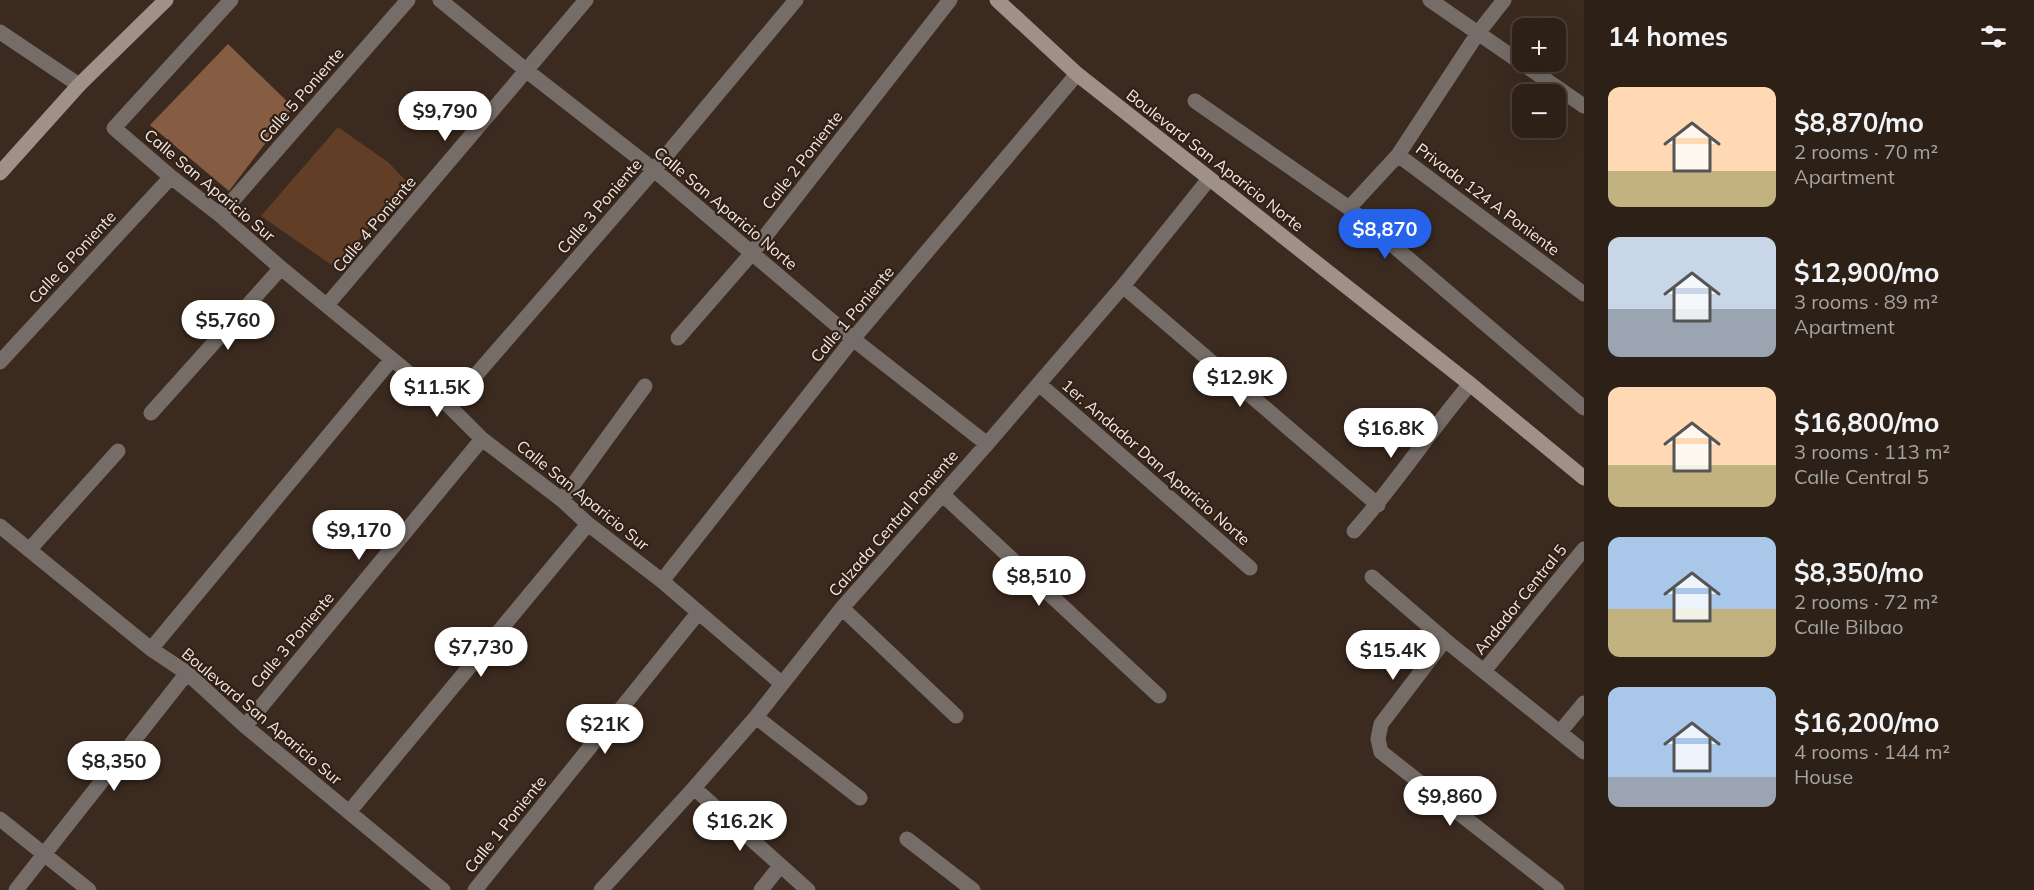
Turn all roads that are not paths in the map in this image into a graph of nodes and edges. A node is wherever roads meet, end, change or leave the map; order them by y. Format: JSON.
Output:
{"nodes":[{"id":1,"x":166,"y":0,"type":"edge"},
{"id":2,"x":231,"y":0,"type":"edge"},
{"id":3,"x":408,"y":0,"type":"edge"},
{"id":4,"x":440,"y":0,"type":"edge"},
{"id":5,"x":586,"y":0,"type":"edge"},
{"id":6,"x":796,"y":0,"type":"edge"},
{"id":7,"x":950,"y":0,"type":"edge"},
{"id":8,"x":997,"y":0,"type":"edge"},
{"id":9,"x":1430,"y":0,"type":"edge"},
{"id":10,"x":1504,"y":0,"type":"edge"},
{"id":11,"x":0,"y":32,"type":"edge"},
{"id":12,"x":1478,"y":33,"type":"junction"},
{"id":13,"x":527,"y":71,"type":"junction"},
{"id":14,"x":1077,"y":74,"type":"junction"},
{"id":15,"x":79,"y":86,"type":"junction"},
{"id":16,"x":1195,"y":101,"type":"dead end"},
{"id":17,"x":1584,"y":106,"type":"edge"},
{"id":18,"x":1398,"y":155,"type":"junction"},
{"id":19,"x":654,"y":170,"type":"junction"},
{"id":20,"x":0,"y":173,"type":"edge"},
{"id":21,"x":171,"y":177,"type":"junction"},
{"id":22,"x":1209,"y":179,"type":"junction"},
{"id":23,"x":1349,"y":208,"type":"junction"},
{"id":24,"x":220,"y":214,"type":"junction"},
{"id":25,"x":752,"y":252,"type":"junction"},
{"id":26,"x":281,"y":268,"type":"junction"},
{"id":27,"x":1123,"y":286,"type":"junction"},
{"id":28,"x":1584,"y":294,"type":"edge"},
{"id":29,"x":327,"y":305,"type":"junction"},
{"id":30,"x":678,"y":338,"type":"dead end"},
{"id":31,"x":853,"y":339,"type":"junction"},
{"id":32,"x":392,"y":359,"type":"junction"},
{"id":33,"x":0,"y":362,"type":"edge"},
{"id":34,"x":1039,"y":384,"type":"junction"},
{"id":35,"x":1470,"y":384,"type":"junction"},
{"id":36,"x":645,"y":386,"type":"dead end"},
{"id":37,"x":449,"y":406,"type":"junction"},
{"id":38,"x":1584,"y":408,"type":"edge"},
{"id":39,"x":151,"y":413,"type":"dead end"},
{"id":40,"x":482,"y":438,"type":"junction"},
{"id":41,"x":987,"y":444,"type":"junction"},
{"id":42,"x":118,"y":451,"type":"dead end"},
{"id":43,"x":1584,"y":478,"type":"edge"},
{"id":44,"x":942,"y":494,"type":"junction"},
{"id":45,"x":562,"y":500,"type":"junction"},
{"id":46,"x":1378,"y":505,"type":"junction"},
{"id":47,"x":588,"y":524,"type":"junction"},
{"id":48,"x":0,"y":526,"type":"edge"},
{"id":49,"x":1354,"y":531,"type":"dead end"},
{"id":50,"x":1584,"y":549,"type":"edge"},
{"id":51,"x":29,"y":550,"type":"junction"},
{"id":52,"x":1250,"y":568,"type":"dead end"},
{"id":53,"x":1372,"y":577,"type":"dead end"},
{"id":54,"x":662,"y":581,"type":"junction"},
{"id":55,"x":842,"y":608,"type":"junction"},
{"id":56,"x":698,"y":613,"type":"junction"},
{"id":57,"x":1444,"y":640,"type":"junction"},
{"id":58,"x":151,"y":649,"type":"junction"},
{"id":59,"x":1484,"y":671,"type":"junction"},
{"id":60,"x":187,"y":673,"type":"junction"},
{"id":61,"x":782,"y":683,"type":"junction"},
{"id":62,"x":1159,"y":696,"type":"dead end"},
{"id":63,"x":1584,"y":703,"type":"edge"},
{"id":64,"x":956,"y":716,"type":"dead end"},
{"id":65,"x":756,"y":717,"type":"junction"},
{"id":66,"x":245,"y":726,"type":"junction"},
{"id":67,"x":1560,"y":732,"type":"junction"},
{"id":68,"x":1584,"y":752,"type":"edge"},
{"id":69,"x":694,"y":788,"type":"junction"},
{"id":70,"x":860,"y":798,"type":"dead end"},
{"id":71,"x":349,"y":812,"type":"junction"},
{"id":72,"x":0,"y":819,"type":"edge"},
{"id":73,"x":907,"y":839,"type":"dead end"},
{"id":74,"x":45,"y":854,"type":"junction"},
{"id":75,"x":780,"y":866,"type":"junction"},
{"id":76,"x":16,"y":890,"type":"edge"},
{"id":77,"x":89,"y":890,"type":"edge"},
{"id":78,"x":443,"y":890,"type":"edge"},
{"id":79,"x":475,"y":890,"type":"edge"},
{"id":80,"x":600,"y":890,"type":"edge"},
{"id":81,"x":760,"y":890,"type":"edge"},
{"id":82,"x":808,"y":890,"type":"edge"},
{"id":83,"x":973,"y":890,"type":"edge"},
{"id":84,"x":1557,"y":890,"type":"edge"}],
"edges":[{"from":1,"to":15,"type":"street"},
{"from":2,"to":21,"type":"street","name":"Calle San Aparicio Sur"},
{"from":3,"to":24,"type":"street","name":"Calle 5 Poniente"},
{"from":4,"to":13,"type":"street","name":"Calle San Aparicio Norte"},
{"from":5,"to":13,"type":"street","name":"Calle 4 Poniente"},
{"from":6,"to":19,"type":"street","name":"Calle 3 Poniente"},
{"from":7,"to":25,"type":"street","name":"Calle 2 Poniente"},
{"from":8,"to":14,"type":"street","name":"Boulevard San Aparicio Norte"},
{"from":9,"to":12,"type":"street"},
{"from":10,"to":12,"type":"street"},
{"from":11,"to":15,"type":"street"},
{"from":12,"to":17,"type":"street"},
{"from":12,"to":18,"type":"street"},
{"from":13,"to":19,"type":"street","name":"Calle San Aparicio Norte"},
{"from":13,"to":29,"type":"street","name":"Calle 4 Poniente"},
{"from":14,"to":22,"type":"street","name":"Boulevard San Aparicio Norte"},
{"from":14,"to":31,"type":"street","name":"Calle 1 Poniente"},
{"from":15,"to":20,"type":"street"},
{"from":16,"to":23,"type":"street"},
{"from":18,"to":23,"type":"street"},
{"from":18,"to":28,"type":"street","name":"Privada 124 A Poniente"},
{"from":19,"to":25,"type":"street","name":"Calle San Aparicio Norte"},
{"from":19,"to":37,"type":"street","name":"Calle 3 Poniente"},
{"from":21,"to":24,"type":"street","name":"Calle San Aparicio Sur"},
{"from":21,"to":33,"type":"street","name":"Calle 6 Poniente"},
{"from":22,"to":27,"type":"street","name":"Calzada Central Poniente"},
{"from":22,"to":35,"type":"street","name":"Boulevard San Aparicio Norte"},
{"from":23,"to":38,"type":"street"},
{"from":24,"to":26,"type":"street","name":"Calle San Aparicio Sur"},
{"from":25,"to":30,"type":"street","name":"Calle 2 Poniente"},
{"from":25,"to":31,"type":"street","name":"Calle San Aparicio Norte"},
{"from":26,"to":29,"type":"street","name":"Calle San Aparicio Sur"},
{"from":26,"to":39,"type":"street"},
{"from":27,"to":34,"type":"street","name":"Calzada Central Poniente"},
{"from":27,"to":46,"type":"street"},
{"from":29,"to":32,"type":"street","name":"Calle San Aparicio Sur"},
{"from":31,"to":41,"type":"street","name":"Calle San Aparicio Norte"},
{"from":31,"to":54,"type":"street","name":"Calle 1 Poniente"},
{"from":32,"to":37,"type":"street","name":"Calle San Aparicio Sur"},
{"from":32,"to":58,"type":"street"},
{"from":34,"to":41,"type":"street","name":"Calzada Central Poniente"},
{"from":34,"to":52,"type":"street","name":"1er. Andador Dan Aparicio Norte"},
{"from":35,"to":43,"type":"street","name":"Boulevard San Aparicio Norte"},
{"from":35,"to":46,"type":"street"},
{"from":36,"to":45,"type":"street"},
{"from":37,"to":40,"type":"street","name":"Calle San Aparicio Sur"},
{"from":40,"to":45,"type":"street","name":"Calle San Aparicio Sur"},
{"from":40,"to":66,"type":"street","name":"Calle 3 Poniente"},
{"from":41,"to":44,"type":"street","name":"Calzada Central Poniente"},
{"from":42,"to":51,"type":"street"},
{"from":44,"to":55,"type":"street","name":"Calzada Central Poniente"},
{"from":44,"to":62,"type":"street"},
{"from":45,"to":47,"type":"street","name":"Calle San Aparicio Sur"},
{"from":46,"to":49,"type":"street"},
{"from":47,"to":54,"type":"street","name":"Calle San Aparicio Sur"},
{"from":47,"to":71,"type":"street"},
{"from":48,"to":51,"type":"street","name":"Boulevard San Aparicio Sur"},
{"from":50,"to":59,"type":"street","name":"Andador Central 5"},
{"from":51,"to":58,"type":"street","name":"Boulevard San Aparicio Sur"},
{"from":53,"to":57,"type":"street"},
{"from":54,"to":56,"type":"street","name":"Calle San Aparicio Sur"},
{"from":55,"to":61,"type":"street","name":"Calzada Central Poniente"},
{"from":55,"to":64,"type":"street"},
{"from":56,"to":61,"type":"street","name":"Calle San Aparicio Sur"},
{"from":56,"to":79,"type":"street","name":"Calle 1 Poniente"},
{"from":57,"to":59,"type":"street"},
{"from":57,"to":84,"type":"street"},
{"from":58,"to":60,"type":"street","name":"Boulevard San Aparicio Sur"},
{"from":59,"to":67,"type":"street"},
{"from":60,"to":66,"type":"street","name":"Boulevard San Aparicio Sur"},
{"from":60,"to":74,"type":"street"},
{"from":61,"to":65,"type":"street","name":"Calzada Central Poniente"},
{"from":63,"to":67,"type":"street"},
{"from":65,"to":69,"type":"street","name":"Calzada Central Poniente"},
{"from":65,"to":70,"type":"street"},
{"from":66,"to":71,"type":"street","name":"Boulevard San Aparicio Sur"},
{"from":67,"to":68,"type":"street"},
{"from":69,"to":75,"type":"street"},
{"from":69,"to":80,"type":"street","name":"Calzada Central Poniente"},
{"from":71,"to":78,"type":"street","name":"Boulevard San Aparicio Sur"},
{"from":72,"to":74,"type":"street"},
{"from":73,"to":83,"type":"street"},
{"from":74,"to":76,"type":"street"},
{"from":74,"to":77,"type":"street"},
{"from":75,"to":81,"type":"street"},
{"from":75,"to":82,"type":"street"}]}
